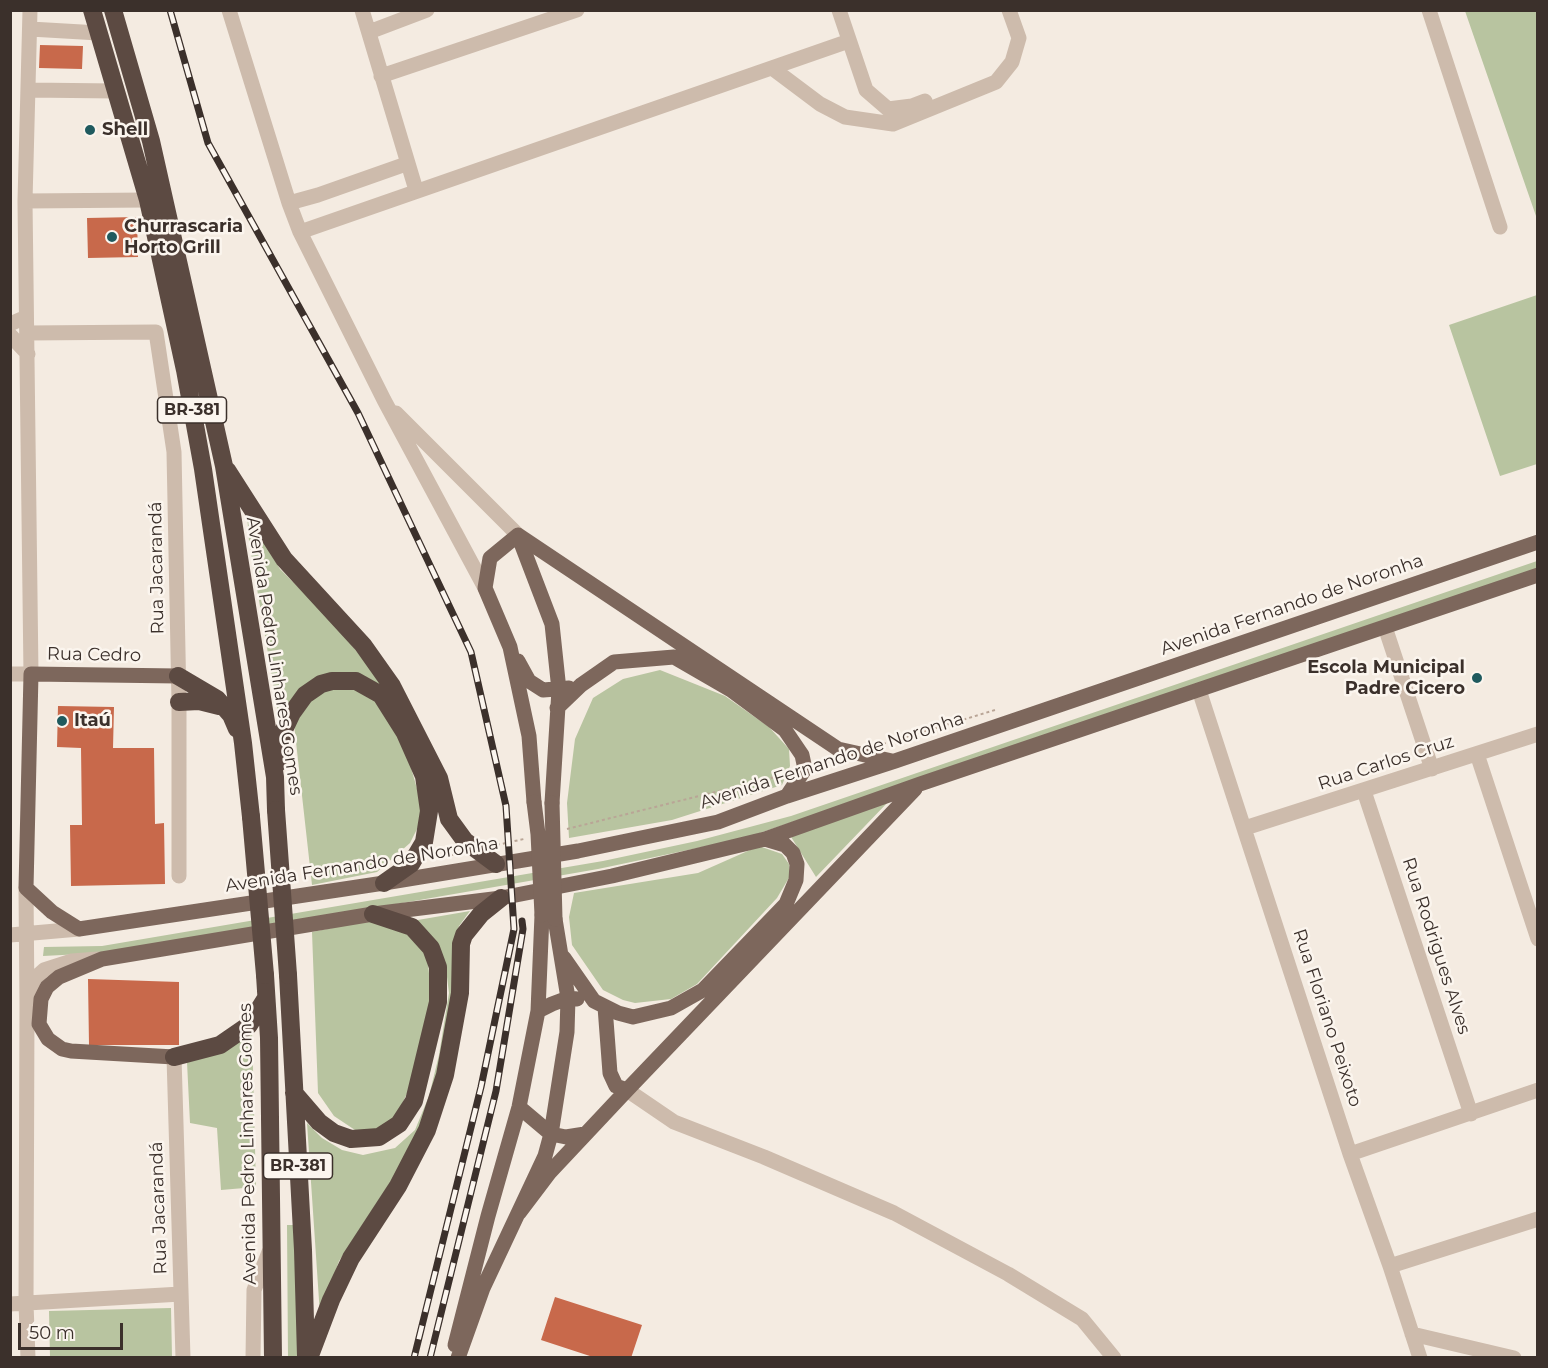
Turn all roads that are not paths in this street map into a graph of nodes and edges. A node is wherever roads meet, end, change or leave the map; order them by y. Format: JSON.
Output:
{"nodes":[{"id":1,"x":30,"y":10,"type":"edge"},
{"id":2,"x":93,"y":10,"type":"edge"},
{"id":3,"x":113,"y":10,"type":"edge"},
{"id":4,"x":230,"y":10,"type":"edge"},
{"id":5,"x":362,"y":10,"type":"edge"},
{"id":6,"x":427,"y":10,"type":"edge"},
{"id":7,"x":577,"y":10,"type":"edge"},
{"id":8,"x":839,"y":10,"type":"edge"},
{"id":9,"x":1000,"y":10,"type":"edge"},
{"id":10,"x":1009,"y":10,"type":"edge"},
{"id":11,"x":1429,"y":10,"type":"edge"},
{"id":12,"x":30,"y":29,"type":"junction"},
{"id":13,"x":369,"y":32,"type":"junction"},
{"id":14,"x":99,"y":33,"type":"junction"},
{"id":15,"x":849,"y":41,"type":"junction"},
{"id":16,"x":772,"y":68,"type":"junction"},
{"id":17,"x":381,"y":76,"type":"junction"},
{"id":18,"x":28,"y":90,"type":"junction"},
{"id":19,"x":116,"y":91,"type":"junction"},
{"id":20,"x":406,"y":164,"type":"junction"},
{"id":21,"x":416,"y":190,"type":"junction"},
{"id":22,"x":148,"y":200,"type":"junction"},
{"id":23,"x":25,"y":201,"type":"junction"},
{"id":24,"x":289,"y":202,"type":"junction"},
{"id":25,"x":1500,"y":227,"type":"dead end"},
{"id":26,"x":300,"y":232,"type":"junction"},
{"id":27,"x":10,"y":324,"type":"edge"},
{"id":28,"x":27,"y":325,"type":"junction"},
{"id":29,"x":10,"y":335,"type":"edge"},
{"id":30,"x":28,"y":354,"type":"junction"},
{"id":31,"x":384,"y":400,"type":"junction"},
{"id":32,"x":224,"y":466,"type":"junction"},
{"id":33,"x":518,"y":535,"type":"junction"},
{"id":34,"x":1538,"y":542,"type":"edge"},
{"id":35,"x":1538,"y":575,"type":"edge"},
{"id":36,"x":485,"y":588,"type":"junction"},
{"id":37,"x":1385,"y":627,"type":"junction"},
{"id":38,"x":510,"y":647,"type":"junction"},
{"id":39,"x":10,"y":674,"type":"edge"},
{"id":40,"x":31,"y":674,"type":"junction"},
{"id":41,"x":178,"y":675,"type":"junction"},
{"id":42,"x":580,"y":686,"type":"junction"},
{"id":43,"x":559,"y":690,"type":"junction"},
{"id":44,"x":1199,"y":690,"type":"junction"},
{"id":45,"x":179,"y":702,"type":"junction"},
{"id":46,"x":557,"y":708,"type":"junction"},
{"id":47,"x":231,"y":714,"type":"junction"},
{"id":48,"x":1538,"y":734,"type":"edge"},
{"id":49,"x":243,"y":743,"type":"junction"},
{"id":50,"x":1477,"y":754,"type":"junction"},
{"id":51,"x":895,"y":761,"type":"junction"},
{"id":52,"x":1432,"y":769,"type":"junction"},
{"id":53,"x":275,"y":777,"type":"junction"},
{"id":54,"x":920,"y":784,"type":"junction"},
{"id":55,"x":1364,"y":791,"type":"junction"},
{"id":56,"x":787,"y":796,"type":"junction"},
{"id":57,"x":1245,"y":828,"type":"junction"},
{"id":58,"x":765,"y":839,"type":"junction"},
{"id":59,"x":496,"y":864,"type":"junction"},
{"id":60,"x":179,"y":876,"type":"dead end"},
{"id":61,"x":384,"y":883,"type":"junction"},
{"id":62,"x":26,"y":888,"type":"junction"},
{"id":63,"x":501,"y":898,"type":"junction"},
{"id":64,"x":373,"y":914,"type":"junction"},
{"id":65,"x":549,"y":917,"type":"junction"},
{"id":66,"x":79,"y":929,"type":"junction"},
{"id":67,"x":18,"y":934,"type":"edge"},
{"id":68,"x":1538,"y":939,"type":"edge"},
{"id":69,"x":559,"y":950,"type":"junction"},
{"id":70,"x":102,"y":959,"type":"junction"},
{"id":71,"x":266,"y":998,"type":"junction"},
{"id":72,"x":568,"y":998,"type":"junction"},
{"id":73,"x":599,"y":1004,"type":"junction"},
{"id":74,"x":27,"y":1005,"type":"junction"},
{"id":75,"x":538,"y":1011,"type":"junction"},
{"id":76,"x":174,"y":1057,"type":"junction"},
{"id":77,"x":627,"y":1089,"type":"junction"},
{"id":78,"x":1538,"y":1090,"type":"edge"},
{"id":79,"x":294,"y":1094,"type":"junction"},
{"id":80,"x":519,"y":1107,"type":"junction"},
{"id":81,"x":1471,"y":1114,"type":"junction"},
{"id":82,"x":551,"y":1134,"type":"junction"},
{"id":83,"x":585,"y":1134,"type":"junction"},
{"id":84,"x":1350,"y":1154,"type":"junction"},
{"id":85,"x":519,"y":1213,"type":"junction"},
{"id":86,"x":1538,"y":1220,"type":"edge"},
{"id":87,"x":273,"y":1244,"type":"junction"},
{"id":88,"x":1390,"y":1266,"type":"junction"},
{"id":89,"x":181,"y":1294,"type":"junction"},
{"id":90,"x":18,"y":1304,"type":"edge"},
{"id":91,"x":1412,"y":1334,"type":"junction"},
{"id":92,"x":28,"y":1358,"type":"edge"},
{"id":93,"x":183,"y":1358,"type":"edge"},
{"id":94,"x":253,"y":1358,"type":"edge"},
{"id":95,"x":273,"y":1358,"type":"edge"},
{"id":96,"x":308,"y":1358,"type":"edge"},
{"id":97,"x":453,"y":1358,"type":"edge"},
{"id":98,"x":458,"y":1358,"type":"edge"},
{"id":99,"x":1114,"y":1358,"type":"edge"},
{"id":100,"x":1420,"y":1358,"type":"edge"},
{"id":101,"x":1514,"y":1358,"type":"edge"}],
"edges":[{"from":1,"to":12,"type":"street"},
{"from":2,"to":14,"type":"highway","name":"Avenida Pedro Linhares Gomes","number":"BR-381"},
{"from":3,"to":32,"type":"highway","name":"Avenida Pedro Linhares Gomes","number":"BR-381"},
{"from":4,"to":24,"type":"street"},
{"from":5,"to":13,"type":"street"},
{"from":6,"to":13,"type":"street"},
{"from":7,"to":17,"type":"street"},
{"from":8,"to":15,"type":"street"},
{"from":9,"to":15,"type":"street"},
{"from":10,"to":16,"type":"street"},
{"from":11,"to":25,"type":"street"},
{"from":12,"to":14,"type":"street"},
{"from":12,"to":18,"type":"street"},
{"from":13,"to":17,"type":"street"},
{"from":14,"to":19,"type":"highway","name":"Avenida Pedro Linhares Gomes","number":"BR-381"},
{"from":15,"to":16,"type":"street"},
{"from":16,"to":21,"type":"street"},
{"from":17,"to":20,"type":"street"},
{"from":18,"to":19,"type":"street"},
{"from":18,"to":23,"type":"street"},
{"from":19,"to":22,"type":"highway","name":"Avenida Pedro Linhares Gomes","number":"BR-381"},
{"from":20,"to":21,"type":"street"},
{"from":20,"to":24,"type":"street"},
{"from":21,"to":26,"type":"street"},
{"from":22,"to":23,"type":"street"},
{"from":22,"to":49,"type":"highway","name":"Avenida Pedro Linhares Gomes","number":"BR-381"},
{"from":23,"to":28,"type":"street"},
{"from":24,"to":26,"type":"street"},
{"from":26,"to":31,"type":"street"},
{"from":27,"to":28,"type":"street"},
{"from":28,"to":30,"type":"street"},
{"from":28,"to":41,"type":"street","name":"Rua Jacarandá"},
{"from":29,"to":30,"type":"street"},
{"from":30,"to":40,"type":"street"},
{"from":31,"to":33,"type":"street"},
{"from":31,"to":36,"type":"street"},
{"from":32,"to":53,"type":"highway","name":"Avenida Pedro Linhares Gomes","number":"BR-381"},
{"from":32,"to":59,"type":"highway"},
{"from":33,"to":36,"type":"main road"},
{"from":33,"to":43,"type":"main road"},
{"from":33,"to":51,"type":"main road"},
{"from":34,"to":51,"type":"main road","name":"Avenida Fernando de Noronha"},
{"from":35,"to":37,"type":"main road"},
{"from":36,"to":38,"type":"main road"},
{"from":37,"to":44,"type":"main road"},
{"from":37,"to":52,"type":"street"},
{"from":38,"to":43,"type":"main road"},
{"from":38,"to":65,"type":"main road","bridge":true},
{"from":39,"to":40,"type":"street","name":"Rua Cedro"},
{"from":40,"to":41,"type":"main road","name":"Rua Cedro"},
{"from":40,"to":62,"type":"main road"},
{"from":41,"to":45,"type":"street","name":"Rua Jacarandá"},
{"from":41,"to":47,"type":"highway"},
{"from":42,"to":43,"type":"main road"},
{"from":42,"to":46,"type":"main road"},
{"from":42,"to":56,"type":"main road"},
{"from":43,"to":46,"type":"main road"},
{"from":44,"to":54,"type":"main road"},
{"from":44,"to":57,"type":"street","name":"Rua Floriano Peixoto"},
{"from":45,"to":47,"type":"highway"},
{"from":45,"to":60,"type":"street","name":"Rua Jacarandá"},
{"from":46,"to":65,"type":"main road","bridge":true},
{"from":47,"to":49,"type":"highway"},
{"from":48,"to":50,"type":"street","name":"Rua Carlos Cruz"},
{"from":49,"to":71,"type":"highway","name":"Avenida Pedro Linhares Gomes","number":"BR-381","bridge":true},
{"from":50,"to":52,"type":"street","name":"Rua Carlos Cruz"},
{"from":50,"to":68,"type":"street"},
{"from":51,"to":56,"type":"main road","name":"Avenida Fernando de Noronha"},
{"from":52,"to":55,"type":"street","name":"Rua Carlos Cruz"},
{"from":53,"to":61,"type":"highway"},
{"from":53,"to":79,"type":"highway","name":"Avenida Pedro Linhares Gomes","number":"BR-381","bridge":true},
{"from":54,"to":58,"type":"main road"},
{"from":54,"to":77,"type":"main road"},
{"from":55,"to":57,"type":"street","name":"Rua Carlos Cruz"},
{"from":55,"to":81,"type":"street","name":"Rua Rodrigues Alves"},
{"from":56,"to":59,"type":"main road","name":"Avenida Fernando de Noronha"},
{"from":57,"to":84,"type":"street","name":"Rua Floriano Peixoto"},
{"from":58,"to":63,"type":"main road"},
{"from":58,"to":73,"type":"main road"},
{"from":59,"to":61,"type":"main road","name":"Avenida Fernando de Noronha"},
{"from":61,"to":66,"type":"main road","name":"Avenida Fernando de Noronha"},
{"from":62,"to":66,"type":"main road"},
{"from":62,"to":67,"type":"street"},
{"from":63,"to":64,"type":"main road"},
{"from":63,"to":96,"type":"highway"},
{"from":64,"to":70,"type":"main road"},
{"from":64,"to":79,"type":"highway"},
{"from":65,"to":69,"type":"main road"},
{"from":65,"to":75,"type":"main road"},
{"from":66,"to":67,"type":"street"},
{"from":67,"to":74,"type":"street"},
{"from":69,"to":72,"type":"main road"},
{"from":69,"to":73,"type":"main road"},
{"from":70,"to":74,"type":"street"},
{"from":70,"to":76,"type":"main road"},
{"from":71,"to":76,"type":"highway"},
{"from":71,"to":87,"type":"highway","name":"Avenida Pedro Linhares Gomes","number":"BR-381"},
{"from":72,"to":73,"type":"main road"},
{"from":72,"to":75,"type":"main road"},
{"from":72,"to":82,"type":"main road"},
{"from":73,"to":77,"type":"main road"},
{"from":74,"to":90,"type":"street"},
{"from":75,"to":80,"type":"main road"},
{"from":76,"to":89,"type":"street","name":"Rua Jacarandá"},
{"from":77,"to":83,"type":"main road"},
{"from":77,"to":99,"type":"street"},
{"from":78,"to":81,"type":"street"},
{"from":79,"to":96,"type":"highway","name":"Avenida Pedro Linhares Gomes","number":"BR-381"},
{"from":80,"to":82,"type":"main road"},
{"from":80,"to":97,"type":"main road"},
{"from":81,"to":84,"type":"street"},
{"from":82,"to":83,"type":"main road"},
{"from":82,"to":85,"type":"main road"},
{"from":83,"to":85,"type":"main road"},
{"from":84,"to":88,"type":"street","name":"Rua Floriano Peixoto"},
{"from":85,"to":98,"type":"main road"},
{"from":86,"to":88,"type":"street"},
{"from":87,"to":94,"type":"street"},
{"from":87,"to":95,"type":"highway","name":"Avenida Pedro Linhares Gomes","number":"BR-381"},
{"from":88,"to":91,"type":"street","name":"Rua Floriano Peixoto"},
{"from":89,"to":90,"type":"street"},
{"from":89,"to":93,"type":"street","name":"Rua Jacarandá"},
{"from":90,"to":92,"type":"street"},
{"from":91,"to":100,"type":"street","name":"Rua Floriano Peixoto"},
{"from":91,"to":101,"type":"street"}]}
